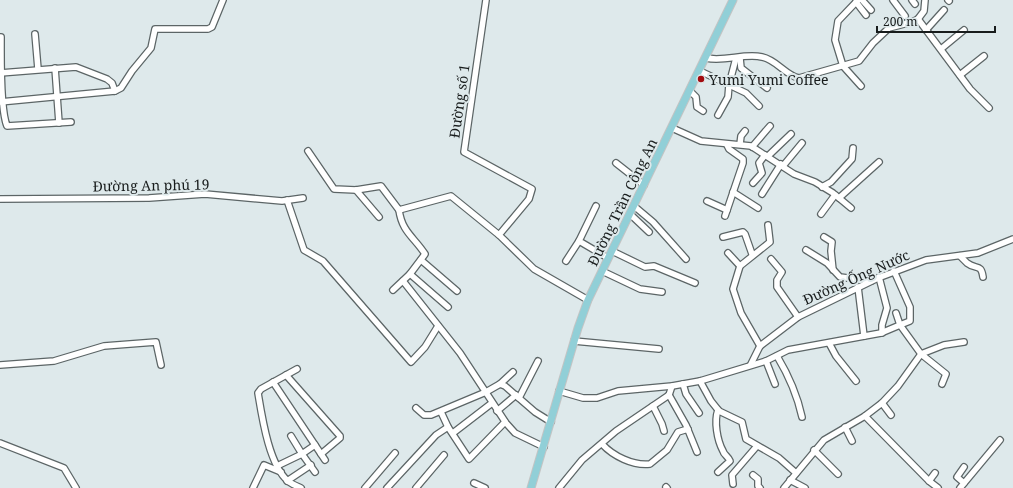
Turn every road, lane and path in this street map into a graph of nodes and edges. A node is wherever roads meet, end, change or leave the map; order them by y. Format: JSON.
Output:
{"nodes":[{"id":1,"x":223,"y":0,"type":"edge"},
{"id":2,"x":486,"y":0,"type":"edge"},
{"id":3,"x":733,"y":0,"type":"edge"},
{"id":4,"x":893,"y":0,"type":"edge"},
{"id":5,"x":926,"y":0,"type":"edge"},
{"id":6,"x":859,"y":1,"type":"edge"},
{"id":7,"x":870,"y":10,"type":"dead end"},
{"id":8,"x":944,"y":10,"type":"dead end"},
{"id":9,"x":866,"y":15,"type":"dead end"},
{"id":10,"x":905,"y":16,"type":"dead end"},
{"id":11,"x":918,"y":19,"type":"junction"},
{"id":12,"x":926,"y":30,"type":"junction"},
{"id":13,"x":964,"y":30,"type":"dead end"},
{"id":14,"x":35,"y":34,"type":"dead end"},
{"id":15,"x":1,"y":37,"type":"edge"},
{"id":16,"x":941,"y":49,"type":"junction"},
{"id":17,"x":984,"y":56,"type":"dead end"},
{"id":18,"x":706,"y":58,"type":"junction"},
{"id":19,"x":738,"y":58,"type":"junction"},
{"id":20,"x":843,"y":66,"type":"junction"},
{"id":21,"x":55,"y":68,"type":"junction"},
{"id":22,"x":38,"y":69,"type":"junction"},
{"id":23,"x":700,"y":71,"type":"junction"},
{"id":24,"x":1,"y":73,"type":"edge"},
{"id":25,"x":960,"y":75,"type":"junction"},
{"id":26,"x":729,"y":85,"type":"junction"},
{"id":27,"x":861,"y":86,"type":"dead end"},
{"id":28,"x":767,"y":88,"type":"dead end"},
{"id":29,"x":115,"y":91,"type":"junction"},
{"id":30,"x":690,"y":91,"type":"junction"},
{"id":31,"x":58,"y":96,"type":"junction"},
{"id":32,"x":1,"y":102,"type":"edge"},
{"id":33,"x":759,"y":106,"type":"dead end"},
{"id":34,"x":988,"y":108,"type":"dead end"},
{"id":35,"x":703,"y":111,"type":"dead end"},
{"id":36,"x":718,"y":115,"type":"dead end"},
{"id":37,"x":71,"y":122,"type":"dead end"},
{"id":38,"x":59,"y":123,"type":"junction"},
{"id":39,"x":770,"y":126,"type":"dead end"},
{"id":40,"x":672,"y":128,"type":"junction"},
{"id":41,"x":745,"y":131,"type":"dead end"},
{"id":42,"x":791,"y":134,"type":"dead end"},
{"id":43,"x":802,"y":143,"type":"dead end"},
{"id":44,"x":740,"y":144,"type":"junction"},
{"id":45,"x":727,"y":145,"type":"junction"},
{"id":46,"x":752,"y":147,"type":"junction"},
{"id":47,"x":853,"y":148,"type":"dead end"},
{"id":48,"x":308,"y":151,"type":"dead end"},
{"id":49,"x":767,"y":156,"type":"junction"},
{"id":50,"x":879,"y":162,"type":"dead end"},
{"id":51,"x":616,"y":163,"type":"dead end"},
{"id":52,"x":782,"y":165,"type":"junction"},
{"id":53,"x":753,"y":183,"type":"dead end"},
{"id":54,"x":644,"y":185,"type":"junction"},
{"id":55,"x":822,"y":187,"type":"junction"},
{"id":56,"x":356,"y":190,"type":"junction"},
{"id":57,"x":733,"y":192,"type":"junction"},
{"id":58,"x":762,"y":194,"type":"dead end"},
{"id":59,"x":837,"y":196,"type":"junction"},
{"id":60,"x":303,"y":198,"type":"dead end"},
{"id":61,"x":0,"y":199,"type":"edge"},
{"id":62,"x":287,"y":200,"type":"junction"},
{"id":63,"x":707,"y":201,"type":"dead end"},
{"id":64,"x":596,"y":206,"type":"dead end"},
{"id":65,"x":634,"y":206,"type":"junction"},
{"id":66,"x":758,"y":208,"type":"dead end"},
{"id":67,"x":851,"y":208,"type":"dead end"},
{"id":68,"x":399,"y":210,"type":"junction"},
{"id":69,"x":630,"y":214,"type":"junction"},
{"id":70,"x":821,"y":214,"type":"dead end"},
{"id":71,"x":378,"y":217,"type":"dead end"},
{"id":72,"x":768,"y":225,"type":"dead end"},
{"id":73,"x":649,"y":232,"type":"dead end"},
{"id":74,"x":501,"y":234,"type":"junction"},
{"id":75,"x":724,"y":237,"type":"dead end"},
{"id":76,"x":824,"y":237,"type":"dead end"},
{"id":77,"x":1013,"y":239,"type":"edge"},
{"id":78,"x":579,"y":241,"type":"junction"},
{"id":79,"x":806,"y":250,"type":"dead end"},
{"id":80,"x":612,"y":251,"type":"junction"},
{"id":81,"x":728,"y":253,"type":"dead end"},
{"id":82,"x":752,"y":254,"type":"junction"},
{"id":83,"x":960,"y":256,"type":"junction"},
{"id":84,"x":608,"y":258,"type":"junction"},
{"id":85,"x":686,"y":259,"type":"dead end"},
{"id":86,"x":771,"y":259,"type":"dead end"},
{"id":87,"x":421,"y":260,"type":"junction"},
{"id":88,"x":566,"y":260,"type":"dead end"},
{"id":89,"x":740,"y":266,"type":"junction"},
{"id":90,"x":833,"y":270,"type":"junction"},
{"id":91,"x":894,"y":270,"type":"junction"},
{"id":92,"x":602,"y":271,"type":"junction"},
{"id":93,"x":410,"y":274,"type":"junction"},
{"id":94,"x":879,"y":277,"type":"junction"},
{"id":95,"x":983,"y":277,"type":"dead end"},
{"id":96,"x":403,"y":281,"type":"junction"},
{"id":97,"x":871,"y":281,"type":"junction"},
{"id":98,"x":695,"y":283,"type":"dead end"},
{"id":99,"x":858,"y":287,"type":"junction"},
{"id":100,"x":393,"y":290,"type":"dead end"},
{"id":101,"x":457,"y":291,"type":"dead end"},
{"id":102,"x":662,"y":292,"type":"dead end"},
{"id":103,"x":588,"y":300,"type":"junction"},
{"id":104,"x":448,"y":307,"type":"dead end"},
{"id":105,"x":896,"y":313,"type":"dead end"},
{"id":106,"x":798,"y":317,"type":"junction"},
{"id":107,"x":900,"y":325,"type":"junction"},
{"id":108,"x":438,"y":326,"type":"junction"},
{"id":109,"x":882,"y":333,"type":"junction"},
{"id":110,"x":864,"y":336,"type":"junction"},
{"id":111,"x":574,"y":341,"type":"junction"},
{"id":112,"x":964,"y":342,"type":"dead end"},
{"id":113,"x":829,"y":343,"type":"junction"},
{"id":114,"x":760,"y":346,"type":"junction"},
{"id":115,"x":659,"y":349,"type":"dead end"},
{"id":116,"x":921,"y":354,"type":"junction"},
{"id":117,"x":777,"y":356,"type":"junction"},
{"id":118,"x":766,"y":360,"type":"junction"},
{"id":119,"x":538,"y":361,"type":"dead end"},
{"id":120,"x":161,"y":364,"type":"dead end"},
{"id":121,"x":752,"y":364,"type":"junction"},
{"id":122,"x":0,"y":365,"type":"edge"},
{"id":123,"x":297,"y":369,"type":"dead end"},
{"id":124,"x":513,"y":372,"type":"dead end"},
{"id":125,"x":286,"y":375,"type":"junction"},
{"id":126,"x":700,"y":381,"type":"junction"},
{"id":127,"x":856,"y":381,"type":"dead end"},
{"id":128,"x":273,"y":382,"type":"junction"},
{"id":129,"x":500,"y":384,"type":"junction"},
{"id":130,"x":682,"y":384,"type":"junction"},
{"id":131,"x":775,"y":384,"type":"dead end"},
{"id":132,"x":942,"y":384,"type":"dead end"},
{"id":133,"x":672,"y":386,"type":"junction"},
{"id":134,"x":559,"y":391,"type":"junction"},
{"id":135,"x":486,"y":392,"type":"junction"},
{"id":136,"x":669,"y":395,"type":"junction"},
{"id":137,"x":517,"y":396,"type":"junction"},
{"id":138,"x":492,"y":403,"type":"junction"},
{"id":139,"x":882,"y":403,"type":"junction"},
{"id":140,"x":653,"y":406,"type":"junction"},
{"id":141,"x":416,"y":408,"type":"dead end"},
{"id":142,"x":718,"y":410,"type":"junction"},
{"id":143,"x":498,"y":411,"type":"junction"},
{"id":144,"x":441,"y":412,"type":"junction"},
{"id":145,"x":699,"y":413,"type":"dead end"},
{"id":146,"x":891,"y":415,"type":"dead end"},
{"id":147,"x":865,"y":416,"type":"junction"},
{"id":148,"x":802,"y":417,"type":"dead end"},
{"id":149,"x":505,"y":422,"type":"junction"},
{"id":150,"x":551,"y":422,"type":"junction"},
{"id":151,"x":448,"y":427,"type":"junction"},
{"id":152,"x":845,"y":427,"type":"junction"},
{"id":153,"x":688,"y":429,"type":"junction"},
{"id":154,"x":664,"y":431,"type":"dead end"},
{"id":155,"x":452,"y":433,"type":"junction"},
{"id":156,"x":291,"y":436,"type":"dead end"},
{"id":157,"x":1000,"y":440,"type":"dead end"},
{"id":158,"x":852,"y":441,"type":"dead end"},
{"id":159,"x":0,"y":443,"type":"edge"},
{"id":160,"x":602,"y":444,"type":"junction"},
{"id":161,"x":315,"y":445,"type":"junction"},
{"id":162,"x":757,"y":446,"type":"junction"},
{"id":163,"x":544,"y":447,"type":"junction"},
{"id":164,"x":814,"y":450,"type":"junction"},
{"id":165,"x":697,"y":452,"type":"dead end"},
{"id":166,"x":395,"y":453,"type":"dead end"},
{"id":167,"x":302,"y":454,"type":"junction"},
{"id":168,"x":321,"y":454,"type":"junction"},
{"id":169,"x":444,"y":455,"type":"dead end"},
{"id":170,"x":325,"y":460,"type":"dead end"},
{"id":171,"x":311,"y":465,"type":"junction"},
{"id":172,"x":277,"y":466,"type":"junction"},
{"id":173,"x":964,"y":467,"type":"dead end"},
{"id":174,"x":281,"y":472,"type":"junction"},
{"id":175,"x":315,"y":472,"type":"dead end"},
{"id":176,"x":718,"y":472,"type":"dead end"},
{"id":177,"x":796,"y":473,"type":"junction"},
{"id":178,"x":935,"y":473,"type":"dead end"},
{"id":179,"x":838,"y":474,"type":"dead end"},
{"id":180,"x":753,"y":475,"type":"dead end"},
{"id":181,"x":790,"y":480,"type":"junction"},
{"id":182,"x":929,"y":481,"type":"junction"},
{"id":183,"x":474,"y":483,"type":"dead end"},
{"id":184,"x":290,"y":484,"type":"edge"},
{"id":185,"x":733,"y":484,"type":"dead end"},
{"id":186,"x":962,"y":486,"type":"edge"},
{"id":187,"x":76,"y":488,"type":"edge"},
{"id":188,"x":253,"y":488,"type":"edge"},
{"id":189,"x":301,"y":488,"type":"edge"},
{"id":190,"x":365,"y":488,"type":"edge"},
{"id":191,"x":387,"y":488,"type":"edge"},
{"id":192,"x":416,"y":488,"type":"edge"},
{"id":193,"x":486,"y":488,"type":"edge"},
{"id":194,"x":531,"y":488,"type":"edge"},
{"id":195,"x":559,"y":488,"type":"edge"},
{"id":196,"x":760,"y":488,"type":"edge"},
{"id":197,"x":784,"y":488,"type":"edge"},
{"id":198,"x":806,"y":488,"type":"edge"},
{"id":199,"x":938,"y":488,"type":"edge"}],
"edges":[{"from":1,"to":29,"type":"street"},
{"from":2,"to":74,"type":"street","name":"Đường số 1"},
{"from":3,"to":18,"type":"main road","name":"Đường Trần Công An"},
{"from":4,"to":10,"type":"street"},
{"from":5,"to":11,"type":"street"},
{"from":6,"to":7,"type":"street"},
{"from":6,"to":9,"type":"street"},
{"from":6,"to":20,"type":"street"},
{"from":8,"to":12,"type":"street"},
{"from":11,"to":12,"type":"street"},
{"from":11,"to":20,"type":"street"},
{"from":12,"to":16,"type":"street"},
{"from":13,"to":16,"type":"street"},
{"from":14,"to":22,"type":"street"},
{"from":15,"to":24,"type":"street"},
{"from":16,"to":25,"type":"street"},
{"from":17,"to":25,"type":"street"},
{"from":18,"to":19,"type":"street"},
{"from":18,"to":23,"type":"main road","name":"Đường Trần Công An"},
{"from":19,"to":20,"type":"street"},
{"from":19,"to":26,"type":"street"},
{"from":19,"to":28,"type":"street"},
{"from":20,"to":27,"type":"street"},
{"from":21,"to":22,"type":"street"},
{"from":21,"to":29,"type":"street"},
{"from":21,"to":31,"type":"street"},
{"from":22,"to":24,"type":"street"},
{"from":23,"to":26,"type":"street"},
{"from":23,"to":30,"type":"main road","name":"Đường Trần Công An"},
{"from":24,"to":32,"type":"street"},
{"from":25,"to":34,"type":"street"},
{"from":26,"to":33,"type":"street"},
{"from":26,"to":36,"type":"street"},
{"from":29,"to":31,"type":"street"},
{"from":30,"to":35,"type":"street"},
{"from":30,"to":40,"type":"main road","name":"Đường Trần Công An"},
{"from":31,"to":32,"type":"street"},
{"from":31,"to":38,"type":"street"},
{"from":32,"to":38,"type":"street"},
{"from":37,"to":38,"type":"street"},
{"from":39,"to":46,"type":"street"},
{"from":40,"to":45,"type":"street"},
{"from":40,"to":54,"type":"main road","name":"Đường Trần Công An"},
{"from":41,"to":44,"type":"street"},
{"from":42,"to":49,"type":"street"},
{"from":43,"to":52,"type":"street"},
{"from":44,"to":45,"type":"street"},
{"from":44,"to":46,"type":"street"},
{"from":45,"to":57,"type":"street"},
{"from":46,"to":49,"type":"street"},
{"from":47,"to":55,"type":"street"},
{"from":48,"to":56,"type":"street"},
{"from":49,"to":52,"type":"street"},
{"from":49,"to":53,"type":"street"},
{"from":50,"to":59,"type":"street"},
{"from":51,"to":54,"type":"street"},
{"from":52,"to":55,"type":"street"},
{"from":52,"to":58,"type":"street"},
{"from":54,"to":65,"type":"main road","name":"Đường Trần Công An"},
{"from":55,"to":59,"type":"street"},
{"from":56,"to":68,"type":"street"},
{"from":56,"to":71,"type":"street"},
{"from":57,"to":63,"type":"street"},
{"from":57,"to":66,"type":"street"},
{"from":59,"to":67,"type":"street"},
{"from":59,"to":70,"type":"street"},
{"from":60,"to":62,"type":"street","name":"Đường An phú 19"},
{"from":61,"to":62,"type":"street","name":"Đường An phú 19"},
{"from":62,"to":108,"type":"street"},
{"from":64,"to":78,"type":"street"},
{"from":65,"to":69,"type":"main road","name":"Đường Trần Công An"},
{"from":65,"to":85,"type":"street"},
{"from":68,"to":74,"type":"street"},
{"from":68,"to":87,"type":"street"},
{"from":69,"to":73,"type":"street"},
{"from":69,"to":80,"type":"main road","name":"Đường Trần Công An"},
{"from":72,"to":82,"type":"street"},
{"from":74,"to":103,"type":"street"},
{"from":75,"to":82,"type":"street"},
{"from":76,"to":90,"type":"street"},
{"from":77,"to":83,"type":"street","name":"Đường Ống Nước"},
{"from":78,"to":84,"type":"street"},
{"from":78,"to":88,"type":"street"},
{"from":79,"to":90,"type":"street"},
{"from":80,"to":84,"type":"main road","name":"Đường Trần Công An"},
{"from":80,"to":98,"type":"street"},
{"from":81,"to":89,"type":"street"},
{"from":82,"to":89,"type":"street"},
{"from":83,"to":91,"type":"street","name":"Đường Ống Nước"},
{"from":83,"to":95,"type":"street"},
{"from":84,"to":92,"type":"main road","name":"Đường Trần Công An"},
{"from":86,"to":106,"type":"street"},
{"from":87,"to":93,"type":"street"},
{"from":87,"to":101,"type":"street"},
{"from":89,"to":114,"type":"street"},
{"from":90,"to":97,"type":"street"},
{"from":91,"to":94,"type":"street","name":"Đường Ống Nước"},
{"from":91,"to":107,"type":"street"},
{"from":92,"to":102,"type":"street"},
{"from":92,"to":103,"type":"main road","name":"Đường Trần Công An"},
{"from":93,"to":96,"type":"street"},
{"from":93,"to":104,"type":"street"},
{"from":94,"to":97,"type":"street","name":"Đường Ống Nước"},
{"from":94,"to":109,"type":"street"},
{"from":96,"to":100,"type":"street"},
{"from":96,"to":108,"type":"street"},
{"from":97,"to":99,"type":"street","name":"Đường Ống Nước"},
{"from":99,"to":106,"type":"street","name":"Đường Ống Nước"},
{"from":99,"to":110,"type":"street"},
{"from":103,"to":111,"type":"main road","name":"Đường Trần Công An"},
{"from":105,"to":107,"type":"street"},
{"from":106,"to":114,"type":"street","name":"Đường Ống Nước"},
{"from":107,"to":109,"type":"street"},
{"from":107,"to":116,"type":"street"},
{"from":108,"to":135,"type":"street"},
{"from":109,"to":110,"type":"street"},
{"from":110,"to":113,"type":"street"},
{"from":111,"to":115,"type":"street"},
{"from":111,"to":134,"type":"main road","name":"Đường Trần Công An"},
{"from":112,"to":116,"type":"street"},
{"from":113,"to":117,"type":"street"},
{"from":113,"to":127,"type":"street"},
{"from":114,"to":121,"type":"street","name":"Đường Ống Nước"},
{"from":116,"to":132,"type":"street"},
{"from":116,"to":139,"type":"street"},
{"from":117,"to":118,"type":"street"},
{"from":117,"to":148,"type":"street"},
{"from":118,"to":121,"type":"street"},
{"from":118,"to":131,"type":"street"},
{"from":119,"to":137,"type":"street"},
{"from":120,"to":122,"type":"street"},
{"from":121,"to":126,"type":"street"},
{"from":123,"to":125,"type":"street"},
{"from":124,"to":129,"type":"street"},
{"from":125,"to":128,"type":"street"},
{"from":125,"to":168,"type":"street"},
{"from":126,"to":130,"type":"street"},
{"from":126,"to":142,"type":"street"},
{"from":128,"to":161,"type":"street"},
{"from":128,"to":172,"type":"street"},
{"from":129,"to":135,"type":"street"},
{"from":129,"to":137,"type":"street"},
{"from":130,"to":133,"type":"street"},
{"from":130,"to":145,"type":"street"},
{"from":133,"to":134,"type":"street"},
{"from":133,"to":136,"type":"street"},
{"from":134,"to":150,"type":"main road","name":"Đường Trần Công An"},
{"from":135,"to":138,"type":"street"},
{"from":135,"to":144,"type":"street"},
{"from":136,"to":140,"type":"street"},
{"from":136,"to":153,"type":"street"},
{"from":137,"to":143,"type":"street"},
{"from":137,"to":150,"type":"street"},
{"from":138,"to":143,"type":"street"},
{"from":138,"to":155,"type":"street"},
{"from":139,"to":146,"type":"street"},
{"from":139,"to":147,"type":"street"},
{"from":140,"to":154,"type":"street"},
{"from":140,"to":160,"type":"street"},
{"from":141,"to":144,"type":"street"},
{"from":142,"to":162,"type":"street"},
{"from":142,"to":176,"type":"street"},
{"from":143,"to":149,"type":"street"},
{"from":144,"to":151,"type":"street"},
{"from":147,"to":152,"type":"street"},
{"from":147,"to":182,"type":"street"},
{"from":149,"to":155,"type":"street"},
{"from":149,"to":163,"type":"street"},
{"from":150,"to":163,"type":"main road","name":"Đường Trần Công An"},
{"from":151,"to":155,"type":"street"},
{"from":151,"to":191,"type":"street"},
{"from":152,"to":158,"type":"street"},
{"from":152,"to":164,"type":"street"},
{"from":153,"to":160,"type":"street"},
{"from":153,"to":165,"type":"street"},
{"from":156,"to":167,"type":"street"},
{"from":157,"to":186,"type":"street"},
{"from":159,"to":187,"type":"street"},
{"from":160,"to":195,"type":"street"},
{"from":161,"to":167,"type":"street"},
{"from":161,"to":168,"type":"street"},
{"from":162,"to":177,"type":"street"},
{"from":162,"to":185,"type":"street"},
{"from":163,"to":194,"type":"main road","name":"Đường Trần Công An"},
{"from":164,"to":177,"type":"street"},
{"from":164,"to":179,"type":"street"},
{"from":166,"to":190,"type":"street"},
{"from":167,"to":171,"type":"street"},
{"from":167,"to":172,"type":"street"},
{"from":168,"to":170,"type":"street"},
{"from":169,"to":192,"type":"street"},
{"from":171,"to":175,"type":"street"},
{"from":171,"to":184,"type":"street"},
{"from":172,"to":174,"type":"street"},
{"from":173,"to":186,"type":"street"},
{"from":174,"to":184,"type":"street"},
{"from":174,"to":188,"type":"street"},
{"from":177,"to":181,"type":"street"},
{"from":178,"to":182,"type":"street"},
{"from":180,"to":196,"type":"street"},
{"from":181,"to":197,"type":"street"},
{"from":181,"to":198,"type":"street"},
{"from":182,"to":199,"type":"street"},
{"from":183,"to":193,"type":"street"},
{"from":184,"to":189,"type":"street"}]}
